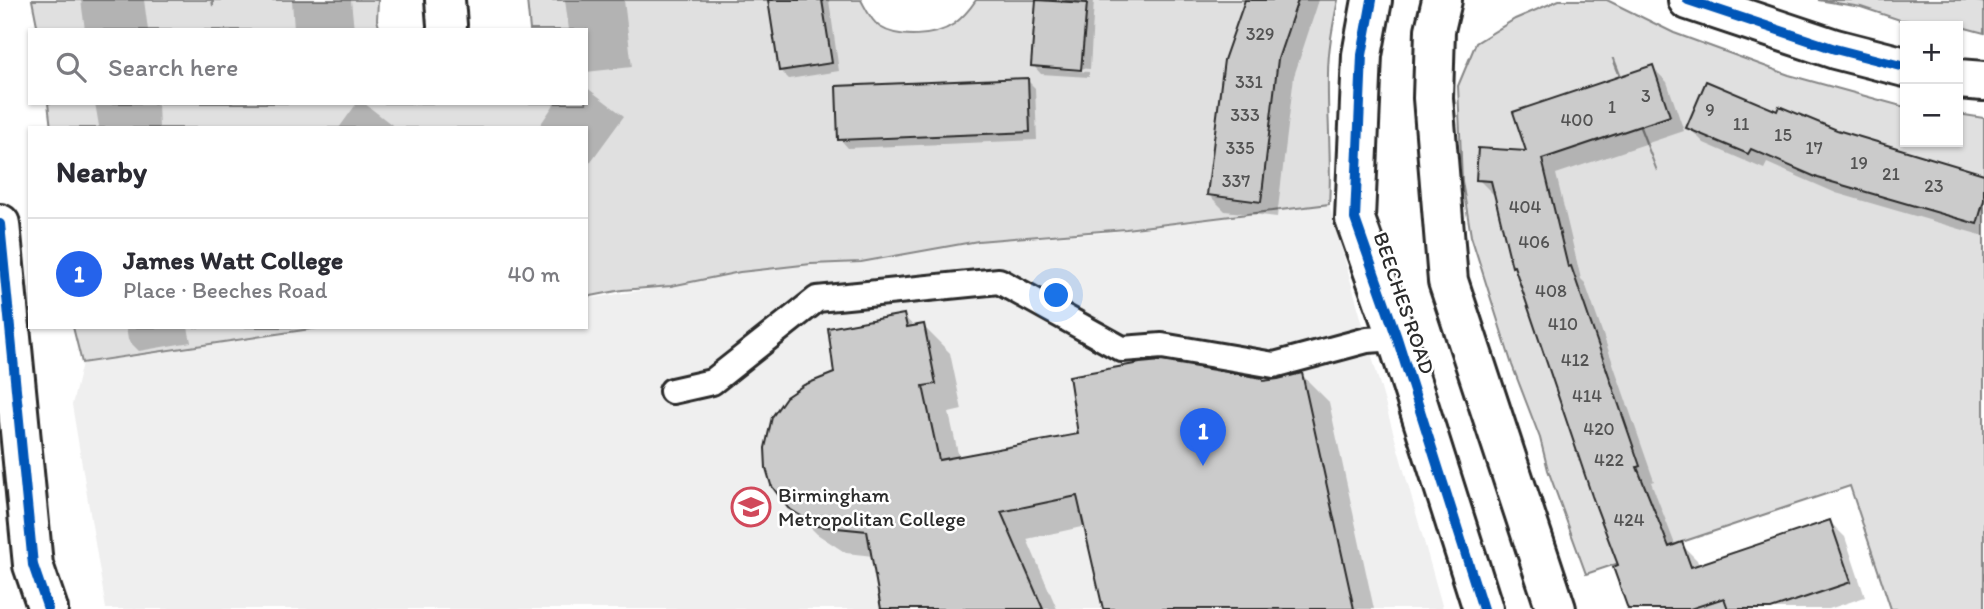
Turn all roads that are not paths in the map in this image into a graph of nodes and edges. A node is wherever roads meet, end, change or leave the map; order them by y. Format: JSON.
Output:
{"nodes":[{"id":1,"x":1372,"y":0,"type":"edge"},
{"id":2,"x":1442,"y":0,"type":"edge"},
{"id":3,"x":1688,"y":0,"type":"edge"},
{"id":4,"x":1900,"y":66,"type":"edge"},
{"id":5,"x":1963,"y":79,"type":"edge"},
{"id":6,"x":1984,"y":81,"type":"edge"},
{"id":7,"x":0,"y":224,"type":"edge"},
{"id":8,"x":1397,"y":338,"type":"junction"},
{"id":9,"x":672,"y":391,"type":"dead end"},
{"id":10,"x":48,"y":609,"type":"edge"},
{"id":11,"x":1483,"y":609,"type":"edge"},
{"id":12,"x":1556,"y":609,"type":"edge"}],
"edges":[{"from":1,"to":8,"type":"street","name":"BEECHES ROAD"},
{"from":2,"to":12,"type":"street"},
{"from":3,"to":4,"type":"street"},
{"from":5,"to":6,"type":"street"},
{"from":7,"to":10,"type":"street"},
{"from":8,"to":9,"type":"lane"},
{"from":8,"to":11,"type":"street","name":"BEECHES ROAD"}]}
